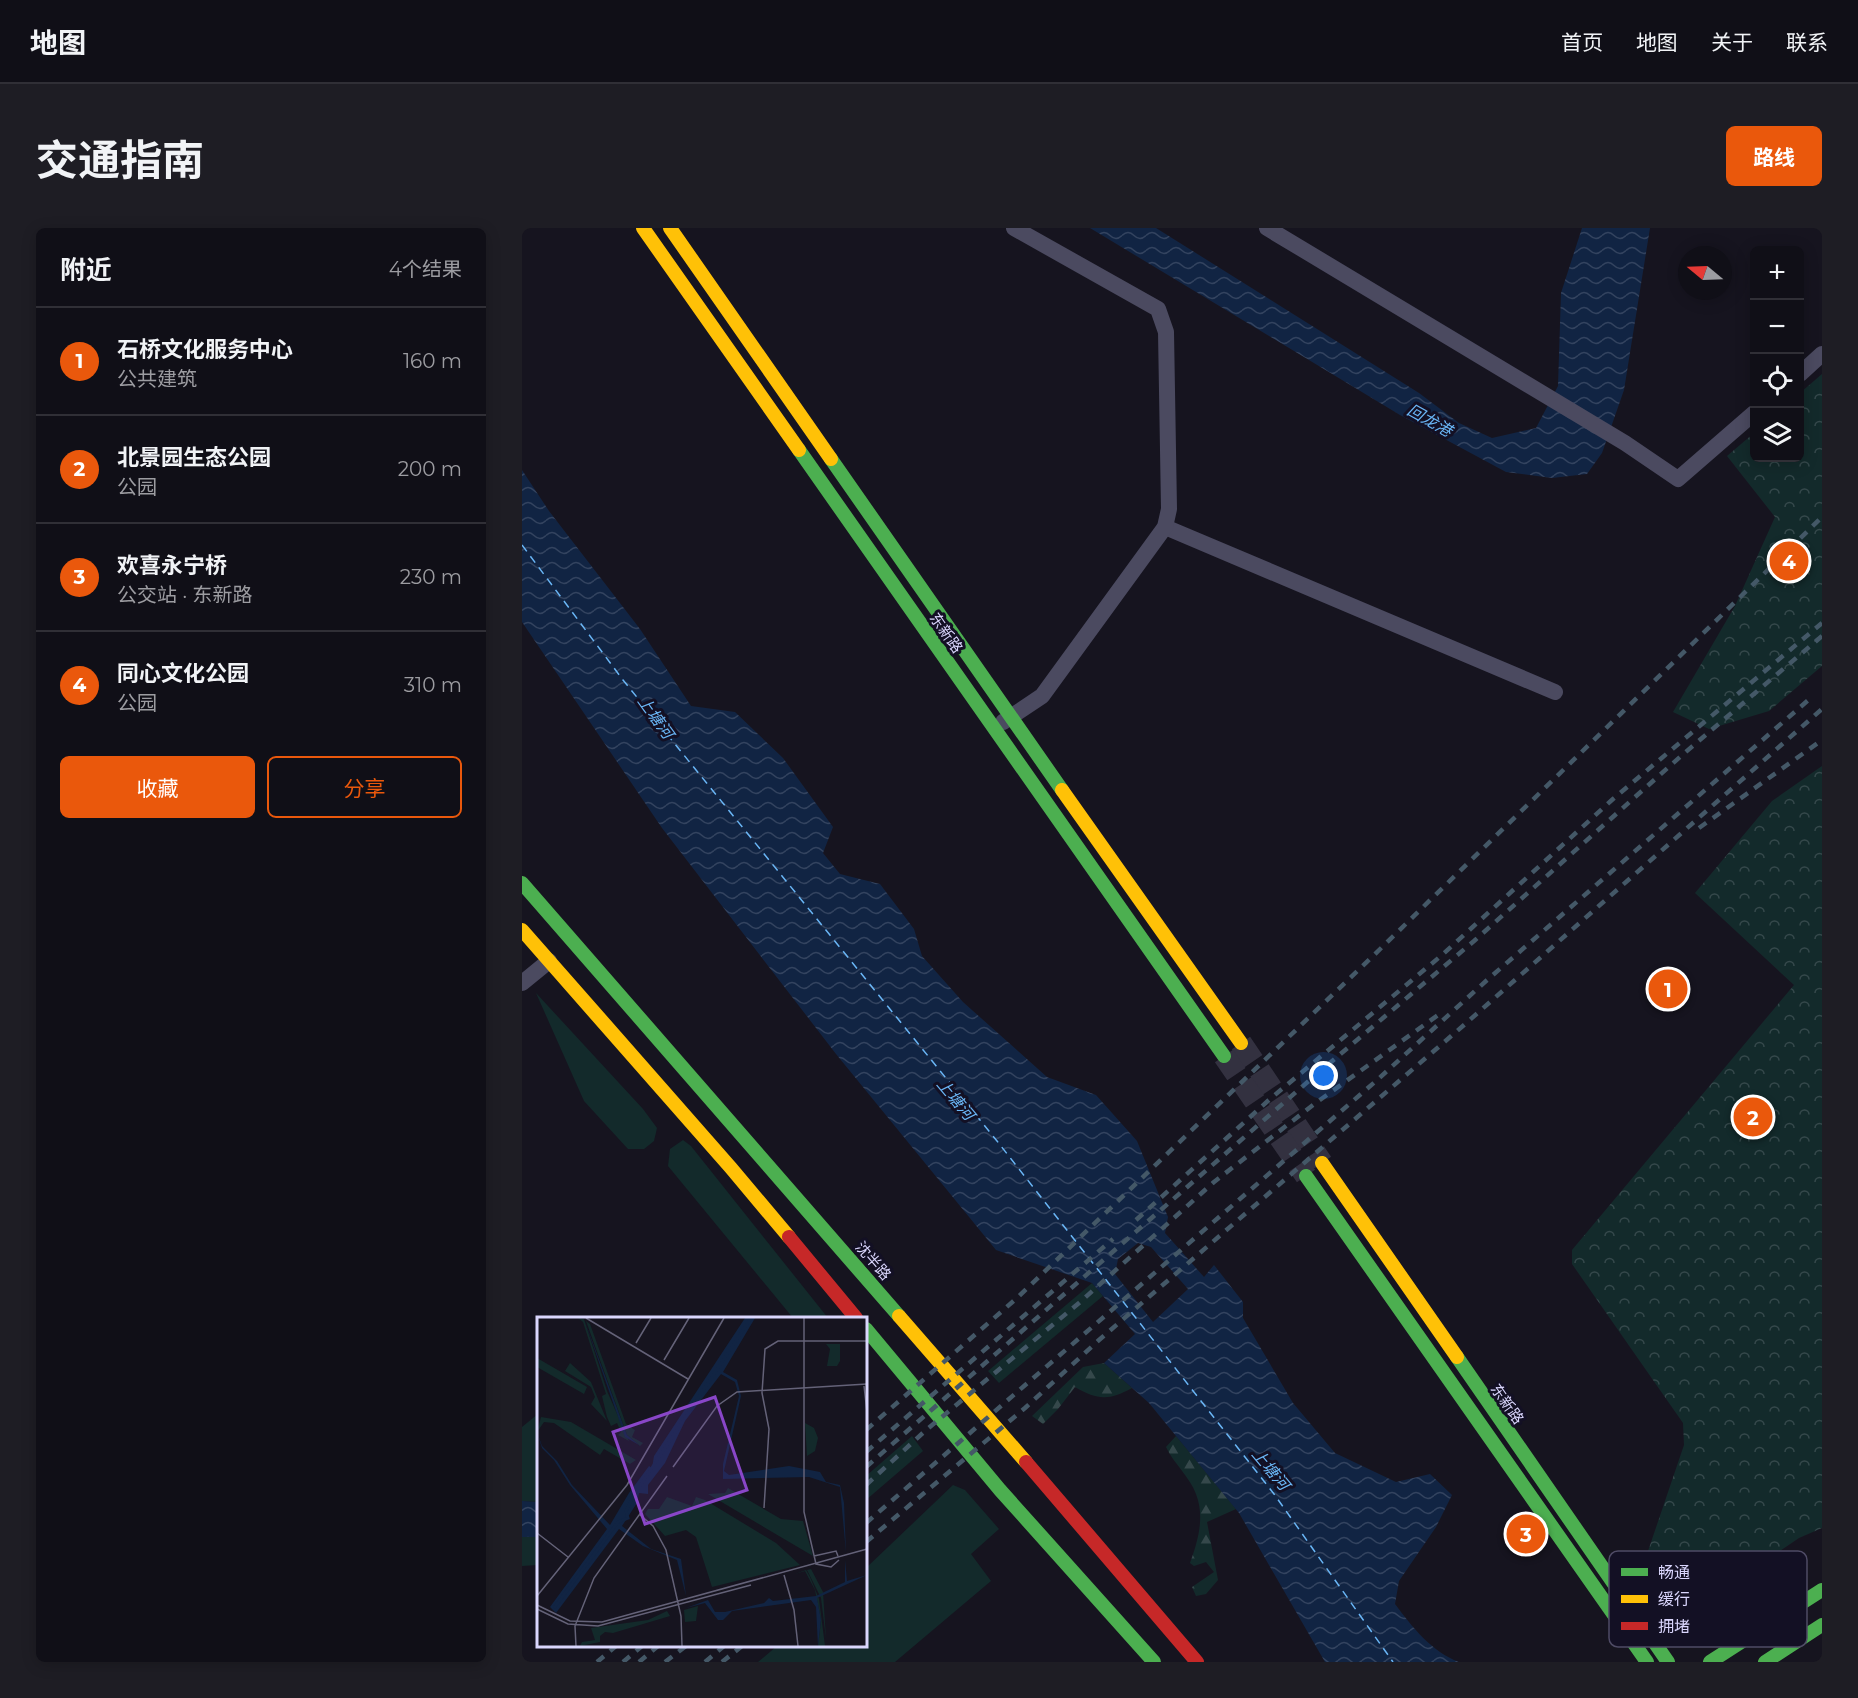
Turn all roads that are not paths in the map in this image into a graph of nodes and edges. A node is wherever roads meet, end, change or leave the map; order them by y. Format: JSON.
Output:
{"nodes":[{"id":1,"x":643,"y":228,"type":"edge"},
{"id":2,"x":669,"y":228,"type":"edge"},
{"id":3,"x":1014,"y":228,"type":"edge"},
{"id":4,"x":1268,"y":228,"type":"edge"},
{"id":5,"x":1822,"y":354,"type":"edge"},
{"id":6,"x":1804,"y":370,"type":"edge"},
{"id":7,"x":1750,"y":417,"type":"edge"},
{"id":8,"x":1165,"y":527,"type":"junction"},
{"id":9,"x":1555,"y":692,"type":"dead end"},
{"id":10,"x":1011,"y":717,"type":"junction"},
{"id":11,"x":993,"y":727,"type":"junction"},
{"id":12,"x":522,"y":883,"type":"edge"},
{"id":13,"x":522,"y":930,"type":"edge"},
{"id":14,"x":549,"y":961,"type":"junction"},
{"id":15,"x":522,"y":983,"type":"edge"},
{"id":16,"x":1240,"y":1043,"type":"tunnel mouth"},
{"id":17,"x":1224,"y":1056,"type":"tunnel mouth"},
{"id":18,"x":1322,"y":1163,"type":"tunnel mouth"},
{"id":19,"x":1306,"y":1176,"type":"tunnel mouth"},
{"id":20,"x":855,"y":1317,"type":"edge"},
{"id":21,"x":867,"y":1330,"type":"edge"},
{"id":22,"x":1609,"y":1577,"type":"edge"},
{"id":23,"x":1822,"y":1590,"type":"edge"},
{"id":24,"x":1807,"y":1600,"type":"edge"},
{"id":25,"x":1609,"y":1608,"type":"edge"},
{"id":26,"x":1822,"y":1625,"type":"edge"},
{"id":27,"x":1807,"y":1635,"type":"edge"},
{"id":28,"x":1636,"y":1647,"type":"edge"},
{"id":29,"x":1658,"y":1647,"type":"edge"},
{"id":30,"x":1733,"y":1647,"type":"edge"},
{"id":31,"x":1788,"y":1647,"type":"edge"},
{"id":32,"x":1154,"y":1662,"type":"edge"},
{"id":33,"x":1197,"y":1662,"type":"edge"},
{"id":34,"x":1647,"y":1662,"type":"edge"},
{"id":35,"x":1668,"y":1662,"type":"edge"},
{"id":36,"x":1710,"y":1662,"type":"edge"},
{"id":37,"x":1765,"y":1662,"type":"edge"}],
"edges":[{"from":1,"to":11,"type":"main road","name":"东新路"},
{"from":2,"to":10,"type":"main road","name":"东新路"},
{"from":3,"to":8,"type":"street"},
{"from":4,"to":7,"type":"street"},
{"from":5,"to":6,"type":"street"},
{"from":8,"to":9,"type":"street"},
{"from":8,"to":10,"type":"street"},
{"from":10,"to":11,"type":"street"},
{"from":10,"to":16,"type":"main road","name":"东新路"},
{"from":11,"to":17,"type":"main road","name":"东新路"},
{"from":12,"to":33,"type":"main road","name":"沈半路"},
{"from":13,"to":14,"type":"main road"},
{"from":14,"to":15,"type":"street"},
{"from":14,"to":20,"type":"main road"},
{"from":18,"to":22,"type":"main road","name":"东新路"},
{"from":19,"to":25,"type":"main road"},
{"from":21,"to":32,"type":"main road"},
{"from":23,"to":24,"type":"main road"},
{"from":26,"to":27,"type":"main road"},
{"from":28,"to":34,"type":"main road"},
{"from":29,"to":35,"type":"main road","name":"东新路"},
{"from":30,"to":36,"type":"main road"},
{"from":31,"to":37,"type":"main road"}]}
